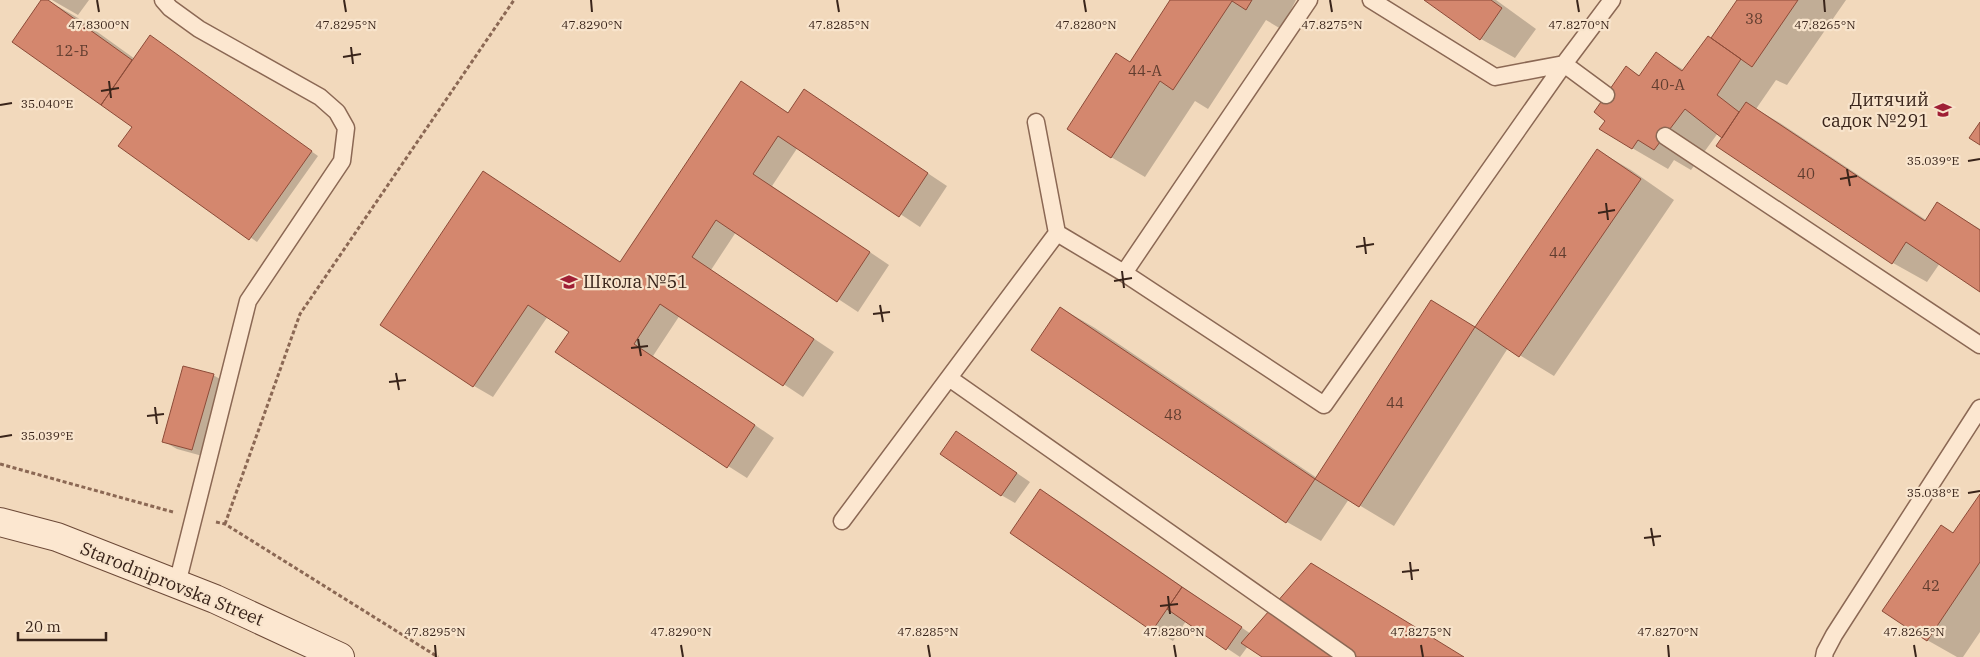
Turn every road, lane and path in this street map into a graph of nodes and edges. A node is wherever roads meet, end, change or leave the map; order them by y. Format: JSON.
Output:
{"nodes":[{"id":1,"x":163,"y":0,"type":"edge"},
{"id":2,"x":514,"y":0,"type":"edge"},
{"id":3,"x":1309,"y":0,"type":"edge"},
{"id":4,"x":1371,"y":0,"type":"edge"},
{"id":5,"x":1612,"y":0,"type":"edge"},
{"id":6,"x":1564,"y":64,"type":"junction"},
{"id":7,"x":1606,"y":95,"type":"dead end"},
{"id":8,"x":1036,"y":122,"type":"dead end"},
{"id":9,"x":1665,"y":136,"type":"dead end"},
{"id":10,"x":1057,"y":233,"type":"junction"},
{"id":11,"x":1124,"y":274,"type":"junction"},
{"id":12,"x":1980,"y":345,"type":"edge"},
{"id":13,"x":948,"y":378,"type":"junction"},
{"id":14,"x":1980,"y":408,"type":"edge"},
{"id":15,"x":0,"y":464,"type":"edge"},
{"id":16,"x":195,"y":518,"type":"junction"},
{"id":17,"x":842,"y":521,"type":"dead end"},
{"id":18,"x":0,"y":522,"type":"edge"},
{"id":19,"x":225,"y":524,"type":"junction"},
{"id":20,"x":177,"y":584,"type":"junction"},
{"id":21,"x":340,"y":657,"type":"edge"},
{"id":22,"x":438,"y":657,"type":"edge"},
{"id":23,"x":1347,"y":657,"type":"edge"},
{"id":24,"x":1824,"y":657,"type":"edge"}],
"edges":[{"from":1,"to":16,"type":"lane"},
{"from":2,"to":19,"type":"path"},
{"from":3,"to":11,"type":"lane"},
{"from":4,"to":6,"type":"lane"},
{"from":5,"to":6,"type":"lane"},
{"from":6,"to":7,"type":"lane"},
{"from":6,"to":11,"type":"lane"},
{"from":8,"to":10,"type":"lane"},
{"from":9,"to":12,"type":"lane"},
{"from":10,"to":11,"type":"lane"},
{"from":10,"to":13,"type":"lane"},
{"from":13,"to":17,"type":"lane"},
{"from":13,"to":23,"type":"lane"},
{"from":14,"to":24,"type":"lane"},
{"from":15,"to":16,"type":"path"},
{"from":16,"to":19,"type":"path"},
{"from":16,"to":20,"type":"lane"},
{"from":18,"to":20,"type":"street","name":"Starodniprovska Street"},
{"from":19,"to":22,"type":"path"},
{"from":20,"to":21,"type":"street","name":"Starodniprovska Street"}]}
